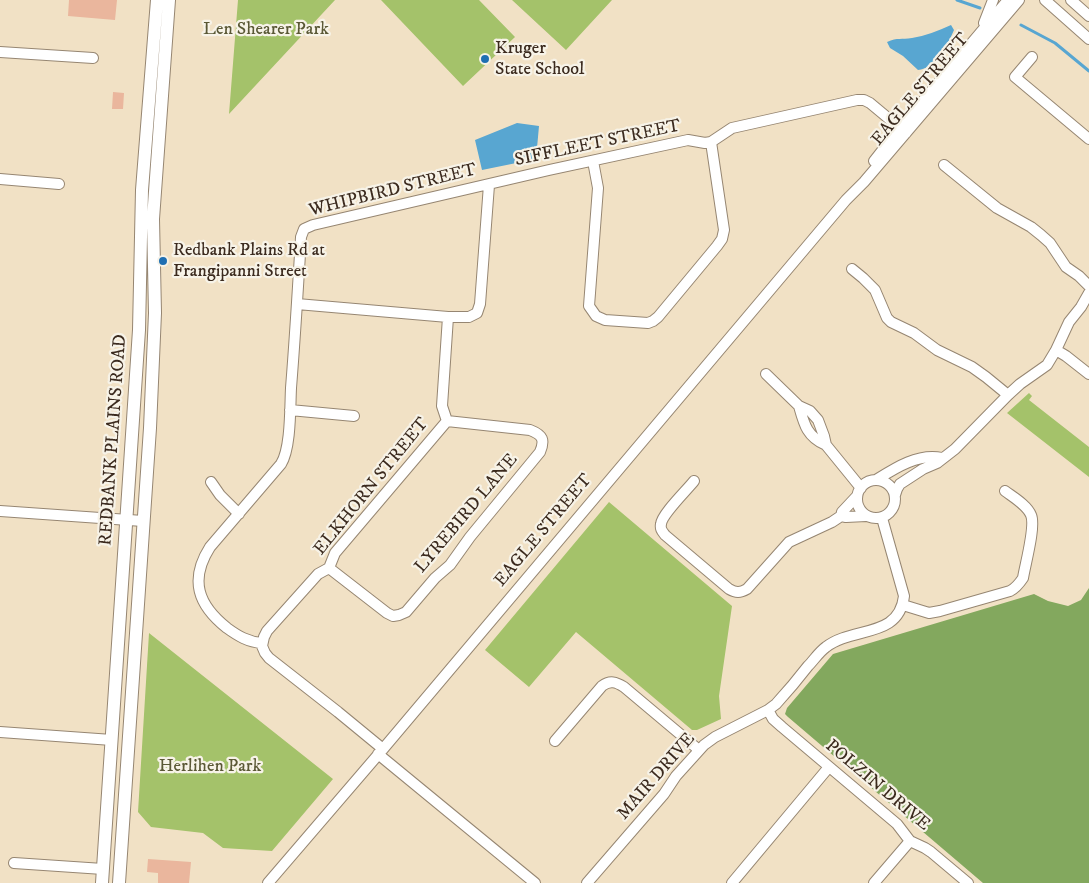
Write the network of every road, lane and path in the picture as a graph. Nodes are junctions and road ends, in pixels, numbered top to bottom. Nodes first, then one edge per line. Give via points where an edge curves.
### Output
1 (157, 0) edge
2 (169, 0) edge
3 (993, 0) edge
4 (1008, 0) edge
5 (1018, 0) edge
6 (1044, 0) edge
7 (1071, 0) edge
8 (1089, 16) edge
9 (981, 32) junction
10 (1089, 39) edge
11 (0, 52) edge
12 (1032, 57) dead end
13 (94, 58) dead end
14 (903, 130) junction
15 (1089, 139) edge
16 (711, 142) junction
17 (593, 161) junction
18 (944, 165) dead end
19 (0, 179) edge
20 (59, 184) dead end
21 (489, 184) junction
22 (852, 269) dead end
23 (1089, 286) edge
24 (1089, 293) edge
25 (297, 304) junction
26 (448, 317) junction
27 (1056, 350) junction
28 (766, 374) dead end
29 (1089, 374) edge
30 (1008, 395) junction
31 (290, 410) junction
32 (354, 416) dead end
33 (447, 421) junction
34 (942, 458) junction
35 (876, 480) junction
36 (694, 481) dead end
37 (211, 482) dead end
38 (1005, 491) dead end
39 (859, 492) junction
40 (895, 495) junction
41 (0, 511) edge
42 (239, 514) junction
43 (841, 516) junction
44 (866, 516) junction
45 (882, 518) junction
46 (127, 520) junction
47 (143, 521) junction
48 (330, 568) junction
49 (903, 605) junction
50 (262, 643) junction
51 (768, 710) junction
52 (0, 732) edge
53 (112, 740) junction
54 (555, 741) dead end
55 (699, 750) junction
56 (380, 751) junction
57 (829, 767) junction
58 (910, 841) junction
59 (14, 863) dead end
60 (103, 869) junction
61 (102, 883) edge
62 (119, 883) edge
63 (268, 883) edge
64 (535, 883) edge
65 (587, 883) edge
66 (732, 883) edge
67 (874, 883) edge
68 (968, 883) edge

1 - 46 main road, REDBANK PLAINS ROAD via 142,190 140,322
2 - 47 main road, REDBANK PLAINS ROAD via 153,210 155,313
3 - 9 street
4 - 9 street, EAGLE STREET
5 - 14 street, EAGLE STREET
6 - 10 street
7 - 8 street
9 - 14 street, EAGLE STREET
11 - 13 street
12 - 15 street via 1015,77
14 - 16 street via 870,103 857,100 732,128
14 - 56 street, EAGLE STREET via 864,182
16 - 17 street, SIFFLEET STREET via 688,140
16 - 17 street via 724,230 722,239 658,317 648,323 605,320 596,316 589,306 598,188
17 - 21 street, SIFFLEET STREET
18 - 23 street via 997,208 1041,235 1066,267
19 - 20 street
21 - 25 street, WHIPBIRD STREET via 304,229
21 - 26 street via 480,304 476,313 469,317
22 - 30 street via 874,290 891,322 972,367
24 - 27 street via 1069,322
25 - 26 street
25 - 31 street, WHIPBIRD STREET
26 - 33 street, ELKHORN STREET via 442,406
27 - 29 street
27 - 30 street via 1046,365
28 - 39 street via 818,420 826,445
30 - 34 street via 966,439
31 - 32 street
31 - 42 street, WHIPBIRD STREET via 285,458
33 - 48 street, ELKHORN STREET via 335,553
33 - 48 street, LYREBIRD LANE via 530,430 537,433 543,444 450,566 435,578 406,612 399,616 387,613
34 - 35 street via 936,456 901,465
34 - 40 street via 900,484
35 - 39 street via 867,482
35 - 40 street via 888,484
36 - 43 street via 664,516 662,530 729,589 738,593 747,589 789,542
37 - 42 street
38 - 49 street via 1031,516 1032,526 1020,584 1010,591 929,613
39 - 43 street
39 - 44 street via 858,504
40 - 45 street via 892,510
41 - 46 street
42 - 50 street, WHIPBIRD STREET via 204,558 200,569 200,594 208,611 220,622 238,636
43 - 44 street
44 - 45 street
45 - 49 street via 903,588
46 - 47 street
46 - 53 main road, REDBANK PLAINS ROAD
47 - 62 main road, REDBANK PLAINS ROAD
48 - 50 street, ELKHORN STREET via 318,574 268,631
49 - 51 street, MAIR DRIVE via 887,625 826,647
50 - 56 street via 269,658 338,712
51 - 55 street, MAIR DRIVE via 715,737
51 - 57 street, POLZIN DRIVE via 782,728
52 - 53 street
53 - 60 main road, REDBANK PLAINS ROAD
54 - 55 street via 602,686 616,682
55 - 65 street, MAIR DRIVE
56 - 63 street, EAGLE STREET
56 - 64 street
57 - 58 street, POLZIN DRIVE via 898,824
57 - 66 street
58 - 67 street
58 - 68 street, POLZIN DRIVE via 931,852
59 - 60 street
60 - 61 main road, REDBANK PLAINS ROAD

